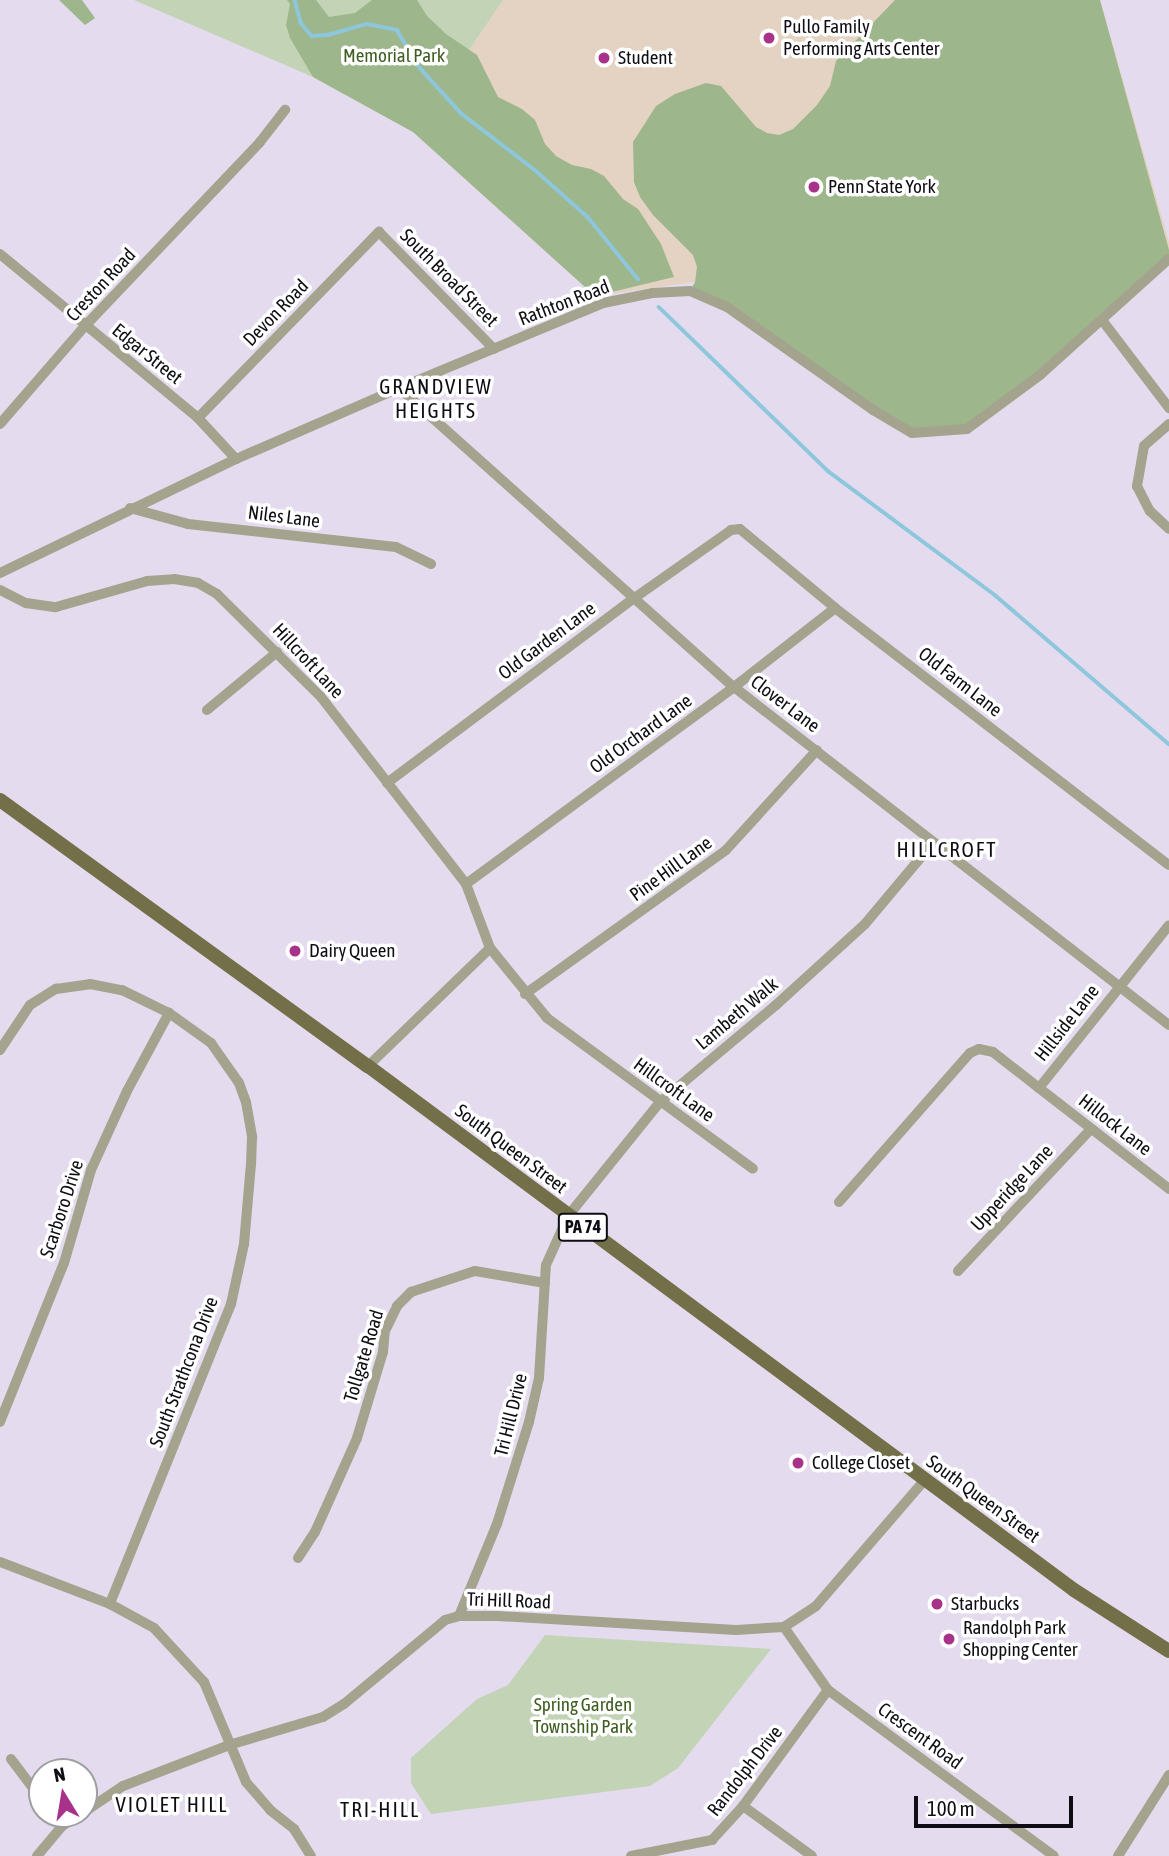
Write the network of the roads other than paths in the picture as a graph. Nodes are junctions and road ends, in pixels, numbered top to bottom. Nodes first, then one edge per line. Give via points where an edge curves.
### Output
1 (285, 110) dead end
2 (379, 232) joint
3 (0, 254) edge
4 (1169, 260) edge
5 (1102, 320) junction
6 (85, 326) junction
7 (494, 349) junction
8 (399, 388) junction
9 (1169, 408) edge
10 (198, 418) junction
11 (0, 424) edge
12 (1169, 424) edge
13 (236, 459) junction
14 (130, 508) junction
15 (1169, 529) edge
16 (731, 530) joint
17 (431, 564) dead end
18 (0, 573) edge
19 (0, 590) edge
20 (633, 599) junction
21 (835, 608) junction
22 (277, 652) junction
23 (734, 688) junction
24 (207, 710) dead end
25 (817, 750) junction
26 (387, 783) junction
27 (0, 800) edge
28 (933, 843) junction
29 (1169, 865) edge
30 (466, 884) junction
31 (1169, 925) edge
32 (490, 948) junction
33 (1119, 985) junction
34 (525, 994) junction
35 (169, 1013) junction
36 (1169, 1025) edge
37 (0, 1050) edge
38 (368, 1066) junction
39 (1039, 1088) junction
40 (660, 1102) junction
41 (1091, 1129) junction
42 (753, 1169) dead end
43 (1169, 1189) edge
44 (839, 1202) dead end
45 (568, 1216) junction
46 (958, 1272) dead end
47 (545, 1283) junction
48 (0, 1422) edge
49 (924, 1481) junction
50 (298, 1558) dead end
51 (0, 1562) edge
52 (110, 1604) junction
53 (459, 1616) junction
54 (784, 1627) junction
55 (1169, 1651) edge
56 (828, 1690) junction
57 (229, 1745) junction
58 (11, 1759) dead end
59 (1169, 1775) edge
60 (28, 1781) edge
61 (98, 1803) edge
62 (743, 1806) junction
63 (60, 1828) edge
64 (37, 1856) edge
65 (311, 1856) edge
66 (631, 1856) edge
67 (812, 1856) edge
68 (1054, 1856) edge
69 (1118, 1856) edge

1 - 6 street, Creston Road
2 - 7 street, South Broad Street
2 - 10 street, Devon Road
3 - 6 street, Edgar Street
4 - 5 street, Rathton Road
5 - 7 street, Rathton Road via 1015,396 967,429 912,433 727,307 690,291 603,303
5 - 9 street
6 - 10 street, Edgar Street
6 - 11 street, Creston Road
7 - 8 street, Rathton Road
8 - 13 street, Rathton Road
8 - 20 street, Clover Lane
10 - 13 street, Edgar Street
12 - 15 street via 1144,446 1137,486 1150,511
13 - 14 street, Rathton Road
14 - 17 street, Niles Lane via 188,524 396,547
14 - 18 street, Rathton Road
16 - 20 street, Old Garden Lane
16 - 21 street, Old Farm Lane via 740,529
19 - 22 street, Hillcroft Lane via 26,603 56,607 147,581 198,583 217,594
20 - 23 street, Clover Lane
20 - 26 street, Old Garden Lane
21 - 23 street, Old Orchard Lane
21 - 29 street, Old Farm Lane
22 - 24 street
22 - 26 street, Hillcroft Lane via 321,697
23 - 25 street, Clover Lane
23 - 30 street, Old Orchard Lane
25 - 28 street, Clover Lane
25 - 34 street, Pine Hill Lane via 726,850
26 - 30 street, Hillcroft Lane
27 - 38 main road, South Queen Street / PA 74
28 - 33 street, Clover Lane
28 - 40 street, Lambeth Walk via 865,924
30 - 32 street, Hillcroft Lane
31 - 33 street, Hillside Lane
32 - 34 street, Hillcroft Lane
32 - 38 street
33 - 36 street, Clover Lane
33 - 39 street, Hillside Lane
34 - 40 street, Hillcroft Lane via 547,1018
35 - 37 street, South Strathcona Drive via 122,990 90,984 56,989 30,1005
35 - 48 street, Scarboro Drive via 91,1170 64,1263
35 - 52 street, South Strathcona Drive via 211,1043 239,1083 246,1102 253,1137 244,1244 231,1304
38 - 45 main road, South Queen Street / PA 74
39 - 41 street, Hillock Lane
39 - 44 street, Hillside Lane via 993,1052 979,1049 970,1053
40 - 42 street, Hillcroft Lane
40 - 45 street, Lambeth Walk
41 - 43 street, Hillock Lane
41 - 46 street, Upperidge Lane
45 - 47 street, Tri Hill Drive via 549,1257
45 - 49 main road, South Queen Street / PA 74
47 - 50 street, Tollgate Road via 475,1271 411,1292 397,1306 385,1331 357,1438 315,1532
47 - 53 street, Tri Hill Drive via 539,1378 529,1422 497,1524
49 - 54 street, Tri Hill Road via 816,1606
49 - 55 main road, South Queen Street / PA 74 via 1090,1601
51 - 52 street
52 - 57 street via 154,1628 183,1657 204,1682
53 - 54 street, Tri Hill Road via 736,1630
53 - 57 street, Tri Hill Road via 434,1627 323,1717
54 - 56 street, Crescent Road
56 - 62 street, Randolph Drive
56 - 68 street, Crescent Road
57 - 61 street, Tri Hill Road via 123,1786
57 - 65 street via 246,1782 294,1829
58 - 60 street
59 - 69 street
62 - 66 street, Randolph Drive via 712,1840
62 - 67 street
63 - 64 street, Tri Hill Road

